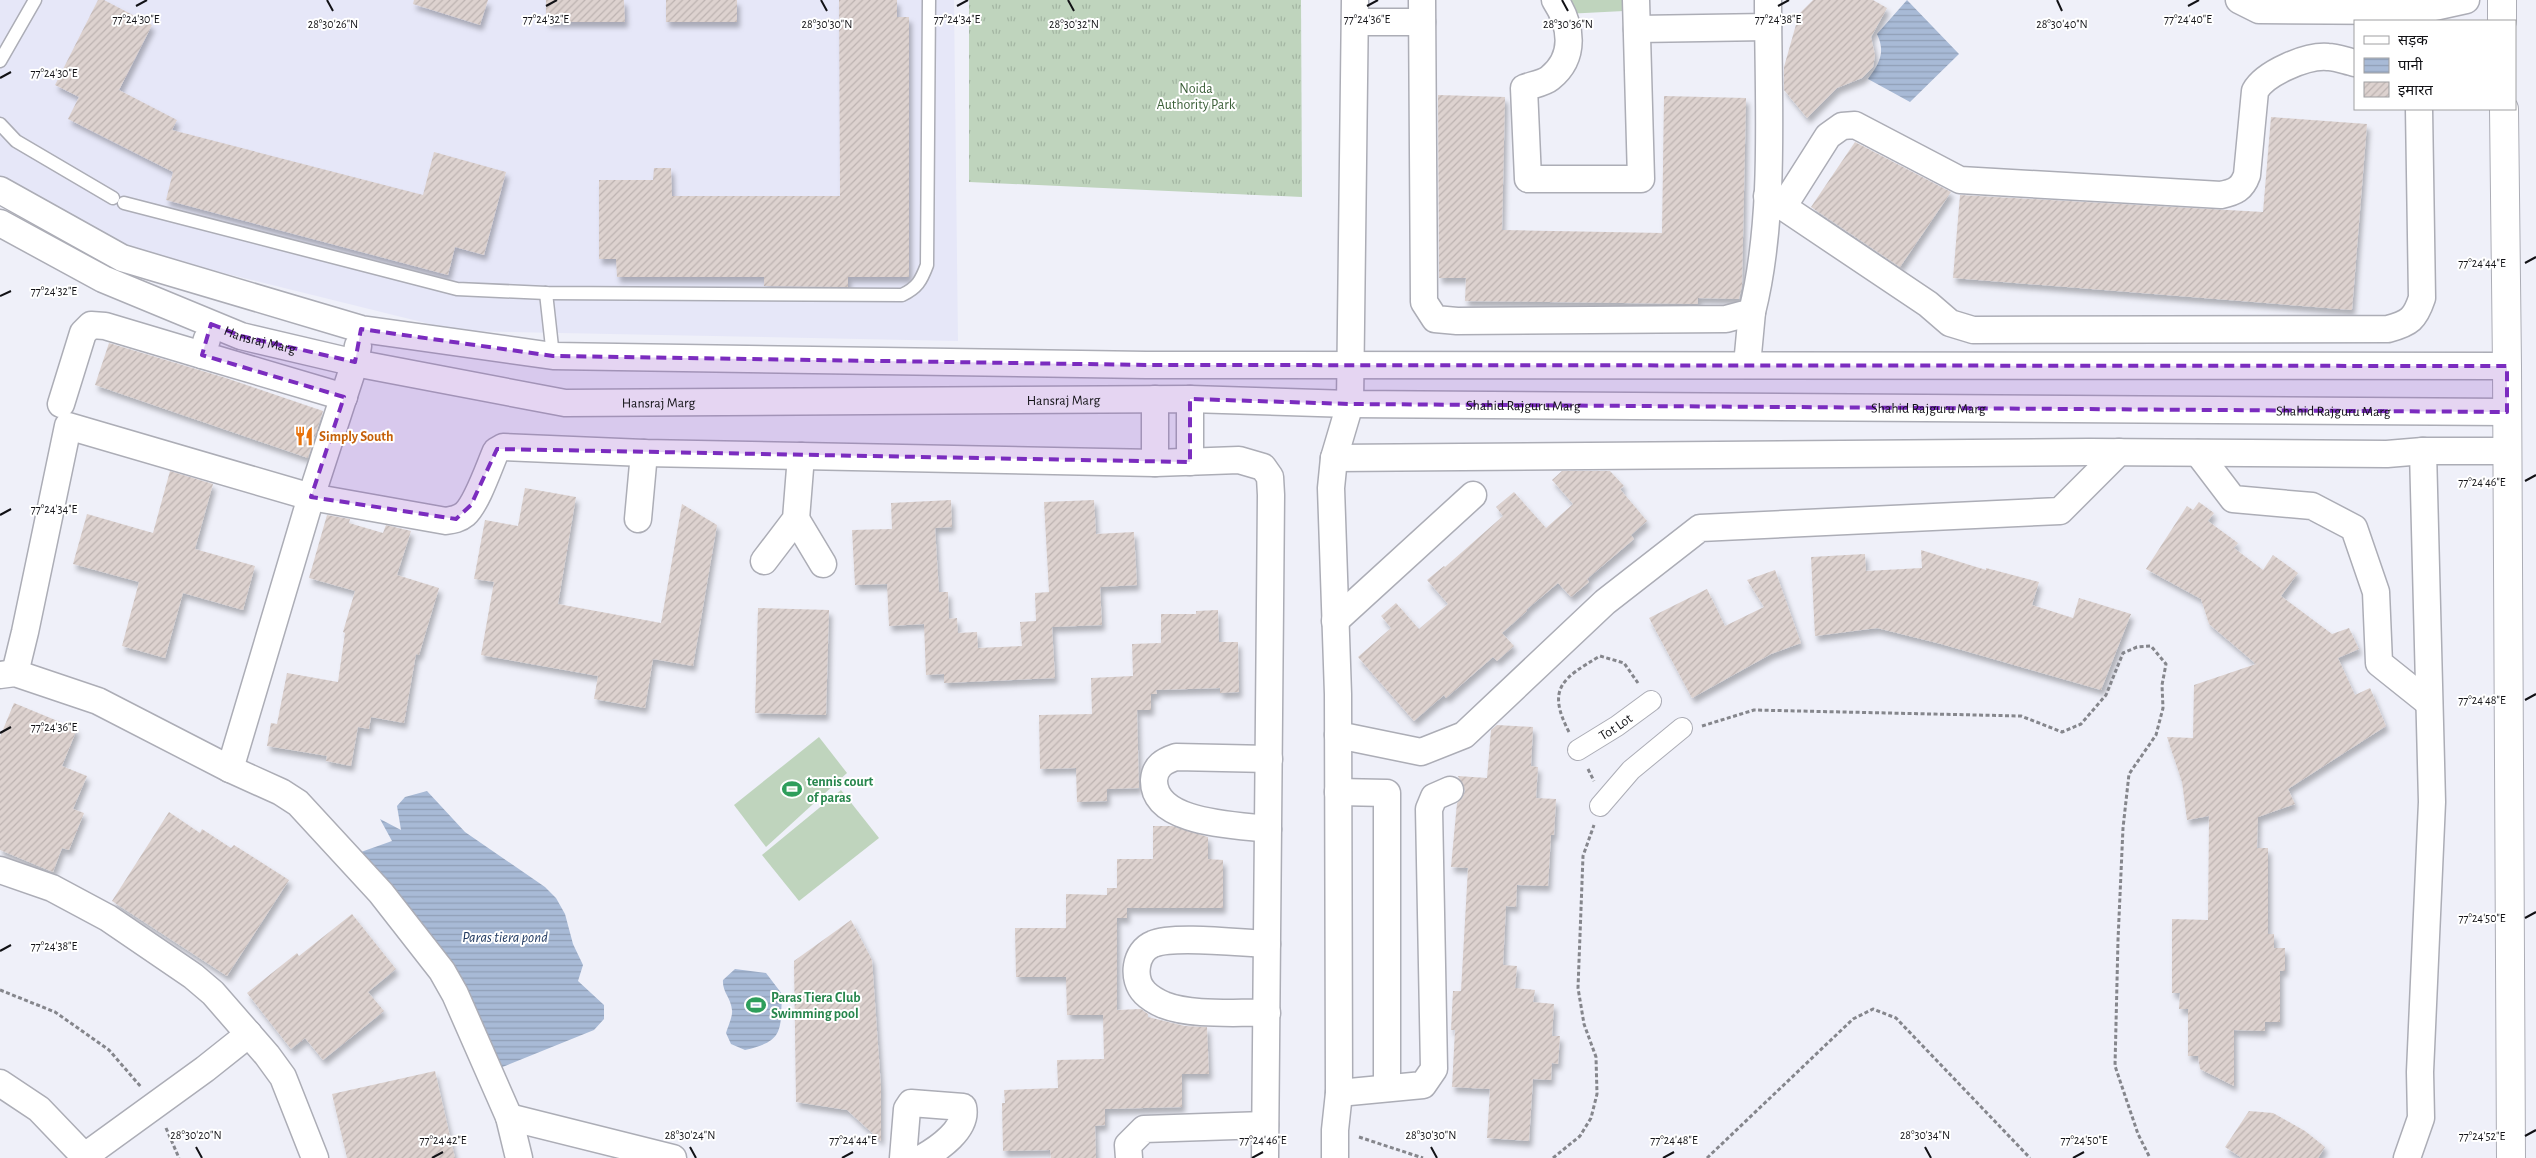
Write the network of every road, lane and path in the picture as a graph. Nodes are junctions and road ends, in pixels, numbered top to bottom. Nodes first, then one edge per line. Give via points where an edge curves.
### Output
1 (35, 0) edge
2 (929, 0) edge
3 (1555, 0) edge
4 (1636, 0) edge
5 (1768, 0) edge
6 (2239, 0) edge
7 (2466, 0) edge
8 (2502, 0) edge
9 (1355, 11) edge
10 (1422, 11) edge
11 (2416, 16) edge
12 (2502, 20) edge
13 (1768, 27) junction
14 (1637, 29) junction
15 (0, 59) edge
16 (2354, 63) edge
17 (2419, 110) edge
18 (2503, 110) edge
19 (0, 124) edge
20 (0, 190) edge
21 (1775, 202) junction
22 (0, 224) edge
23 (546, 293) junction
24 (1752, 312) junction
25 (211, 324) junction
26 (360, 329) junction
27 (202, 355) junction
28 (553, 356) junction
29 (355, 362) junction
30 (1351, 364) junction
31 (1747, 365) junction
32 (2507, 366) junction
33 (344, 397) junction
34 (1154, 399) junction
35 (1190, 399) junction
36 (61, 404) dead end
37 (1350, 404) junction
38 (2507, 412) junction
39 (2423, 450) junction
40 (2507, 451) junction
41 (2119, 452) junction
42 (644, 453) junction
43 (2198, 453) junction
44 (801, 456) junction
45 (1334, 458) junction
46 (1190, 462) junction
47 (1155, 463) junction
48 (1473, 495) dead end
49 (311, 497) junction
50 (638, 519) dead end
51 (796, 519) junction
52 (764, 562) dead end
53 (823, 564) dead end
54 (1335, 621) junction
55 (7, 674) edge
56 (1651, 701) dead end
57 (2429, 703) junction
58 (1754, 710) dead end
59 (1682, 728) dead end
60 (1338, 735) junction
61 (1578, 750) dead end
62 (1269, 759) junction
63 (230, 769) junction
64 (1450, 790) dead end
65 (1338, 792) junction
66 (1600, 806) dead end
67 (1268, 829) junction
68 (0, 870) edge
69 (1267, 944) junction
70 (1578, 988) dead end
71 (0, 990) edge
72 (1266, 1013) junction
73 (249, 1034) junction
74 (0, 1083) edge
75 (1387, 1088) junction
76 (1339, 1093) junction
77 (156, 1104) junction
78 (509, 1117) junction
79 (1266, 1125) junction
80 (1335, 1130) junction
81 (85, 1157) edge
82 (180, 1158) edge
83 (315, 1158) edge
84 (518, 1158) edge
85 (673, 1158) edge
86 (903, 1158) edge
87 (922, 1158) edge
88 (1129, 1158) edge
89 (1265, 1158) edge
90 (1335, 1158) edge
91 (1422, 1158) edge
92 (1553, 1158) edge
93 (1707, 1158) edge
94 (2030, 1158) edge
95 (2150, 1158) edge
96 (2407, 1158) edge
97 (2511, 1158) edge

1 - 15 lane
2 - 23 lane via 926,265 922,280 915,289 902,295
3 - 14 street via 1570,40 1566,60 1549,79 1524,88 1528,179 1641,180
4 - 14 street
5 - 13 street
6 - 11 street via 2259,10
7 - 11 street
8 - 12 street
9 - 10 street
9 - 30 street
10 - 24 street via 1424,302 1435,319 1726,319
13 - 14 street
13 - 21 street
16 - 21 street via 2327,56 2309,58 2260,82 2255,91 2247,175 2244,185 2236,192 2211,195 1960,180 1855,125 1842,126 1828,136
17 - 21 street via 2422,298 2416,316 2402,326 2388,329 1973,330 1950,323 1928,304
18 - 32 street
19 - 23 lane via 16,141 119,201 445,287
20 - 26 street via 122,258
21 - 24 street
22 - 25 street, Hansraj Marg via 103,279
23 - 28 lane
24 - 31 street
25 - 27 street
25 - 29 street, Hansraj Marg via 241,336
26 - 28 street
26 - 29 street
27 - 33 street
27 - 36 street via 105,326 91,325 83,333
28 - 30 street via 1155,365
29 - 33 street
29 - 34 street, Hansraj Marg via 565,403
30 - 31 street
30 - 37 street
31 - 32 street
32 - 38 street
33 - 49 street
34 - 35 street, Hansraj Marg
34 - 47 street
35 - 37 street, Hansraj Marg
35 - 46 street
37 - 38 street, Shahid Rajguru Marg
37 - 45 street
38 - 40 street
39 - 40 street
39 - 43 street via 2388,454
39 - 57 street
40 - 97 street
41 - 43 street
41 - 45 street
41 - 60 street via 2060,511 1700,528 1605,602 1464,735 1421,752
42 - 44 street
42 - 49 street via 500,448 465,514 446,521
42 - 50 street
43 - 57 street via 2233,500 2312,506 2354,528 2376,592 2379,663
44 - 47 street
44 - 51 street
45 - 54 street via 1331,488
46 - 47 street
46 - 62 street via 1253,462 1263,467 1270,477
48 - 54 street
49 - 55 street via 68,426 26,632
49 - 63 street
51 - 52 street
51 - 53 street
54 - 60 street
55 - 63 street via 98,700
56 - 61 street, Tot Lot
57 - 96 street via 2432,802 2420,1072 2421,1118
58 - 95 path via 2021,716 2062,732 2081,724 2106,696 2123,652 2151,646 2166,664 2156,735 2129,774 2118,940 2115,1066 2138,1134
59 - 66 street via 1632,770
60 - 65 street
62 - 67 street
62 - 67 street via 1176,757 1158,767 1154,779 1164,805 1175,812 1209,821
63 - 78 street via 298,803 381,894 442,971
64 - 75 street via 1434,797 1429,809 1434,1069 1423,1085
65 - 75 street via 1387,793
65 - 76 street
67 - 69 street
68 - 73 street via 52,888 108,918 193,976 213,993
69 - 72 street
69 - 72 street via 1162,941 1143,950 1137,961 1137,974 1143,991 1165,1005
70 - 92 path via 1584,1024 1596,1057 1597,1094 1591,1118 1580,1136
71 - 77 path via 56,1012 109,1050
72 - 79 street
73 - 77 street
73 - 83 street via 283,1077
74 - 81 street via 39,1109
75 - 76 street
76 - 80 street
77 - 81 street
77 - 82 path
78 - 84 street
78 - 85 street
79 - 88 street via 1144,1130 1128,1145
79 - 89 street
80 - 90 street
80 - 91 path
86 - 87 street via 907,1109 911,1103 963,1107 965,1114 956,1130 936,1150
93 - 94 path via 1853,1019 1873,1009 1896,1018

